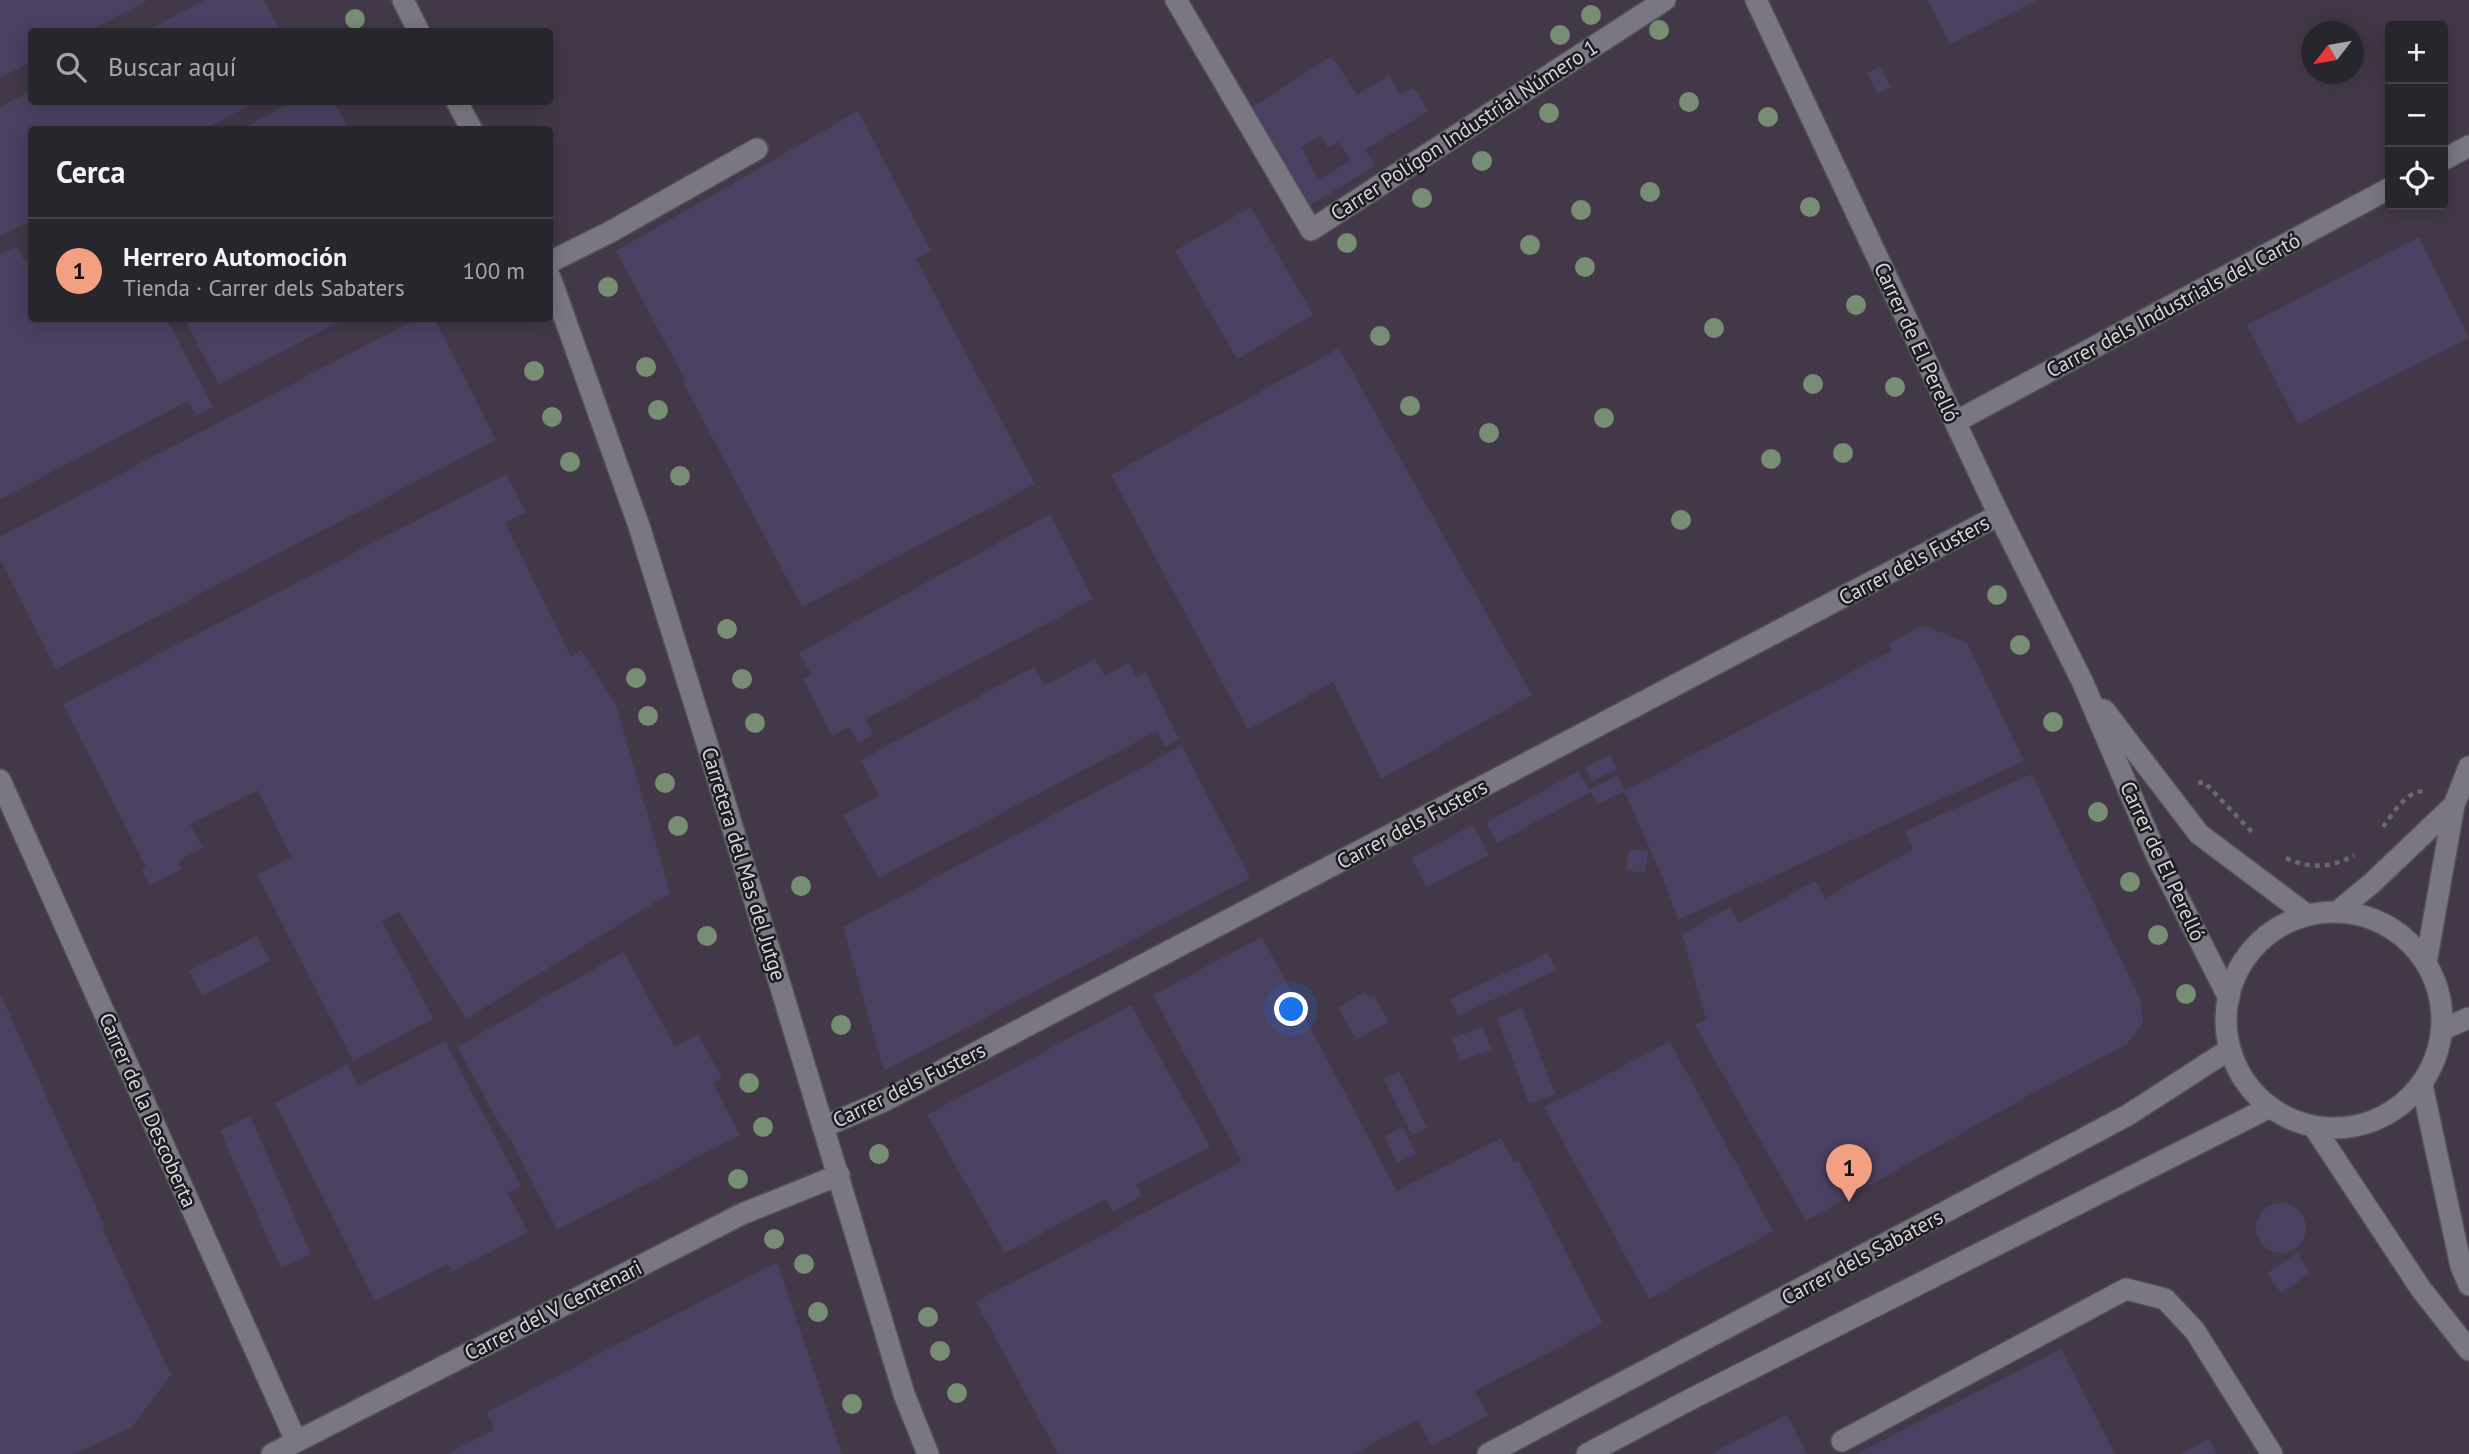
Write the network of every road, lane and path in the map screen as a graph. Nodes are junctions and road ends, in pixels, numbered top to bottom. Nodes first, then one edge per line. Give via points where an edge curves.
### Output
1 (403, 0) edge
2 (1175, 0) edge
3 (1665, 0) edge
4 (1756, 0) edge
5 (417, 28) edge
6 (458, 105) edge
7 (469, 126) edge
8 (2469, 146) edge
9 (757, 149) dead end
10 (2448, 157) edge
11 (2385, 191) edge
12 (553, 260) edge
13 (553, 285) edge
14 (1955, 422) junction
15 (1999, 516) junction
16 (2083, 683) junction
17 (2469, 767) edge
18 (0, 780) edge
19 (2454, 805) junction
20 (2336, 912) junction
21 (2307, 915) junction
22 (2426, 962) junction
23 (2229, 998) junction
24 (2469, 1018) edge
25 (2443, 1030) junction
26 (2230, 1049) junction
27 (2422, 1085) junction
28 (2270, 1107) junction
29 (823, 1127) junction
30 (2314, 1127) junction
31 (839, 1175) junction
32 (2469, 1284) edge
33 (2469, 1350) edge
34 (296, 1441) junction
35 (1842, 1441) dead end
36 (272, 1454) edge
37 (928, 1454) edge
38 (1488, 1454) edge
39 (1587, 1454) edge
40 (2273, 1454) edge

1 - 5 street
2 - 3 street, Carrer Polígon Industrial Número 1 via 1311,230
4 - 14 street, Carrer de El Perelló
6 - 7 street
8 - 10 street
9 - 12 street
11 - 14 street, Carrer dels Industrials del Cartó
13 - 29 street, Carretera del Mas del Jutge via 639,526
14 - 15 street, Carrer de El Perelló
15 - 16 street, Carrer de El Perelló
15 - 29 street, Carrer dels Fusters via 884,1101
16 - 21 street, Carrer de El Perelló via 2199,834
16 - 23 street, Carrer de El Perelló via 2157,856
17 - 19 street
18 - 34 street, Carrer de la Descoberta
19 - 20 street
19 - 22 street
20 - 21 street
20 - 22 street via 2372,918 2403,936
21 - 23 street via 2279,927 2256,946 2238,970
22 - 25 street via 2440,995
23 - 26 street
24 - 25 street
25 - 27 street via 2436,1059
26 - 28 street via 2250,1088
26 - 38 street, Carrer dels Sabaters via 2128,1115
27 - 30 street via 2400,1107 2375,1122 2345,1128
27 - 32 street
28 - 30 street
28 - 39 street
29 - 31 street, Carretera del Mas del Jutge
30 - 33 street via 2421,1289
31 - 34 street, Carrer del V Centenari via 742,1214
31 - 37 street, Carretera del Mas del Jutge via 904,1394
34 - 36 street, Carrer del V Centenari
35 - 40 street via 2126,1289 2165,1299 2195,1331

